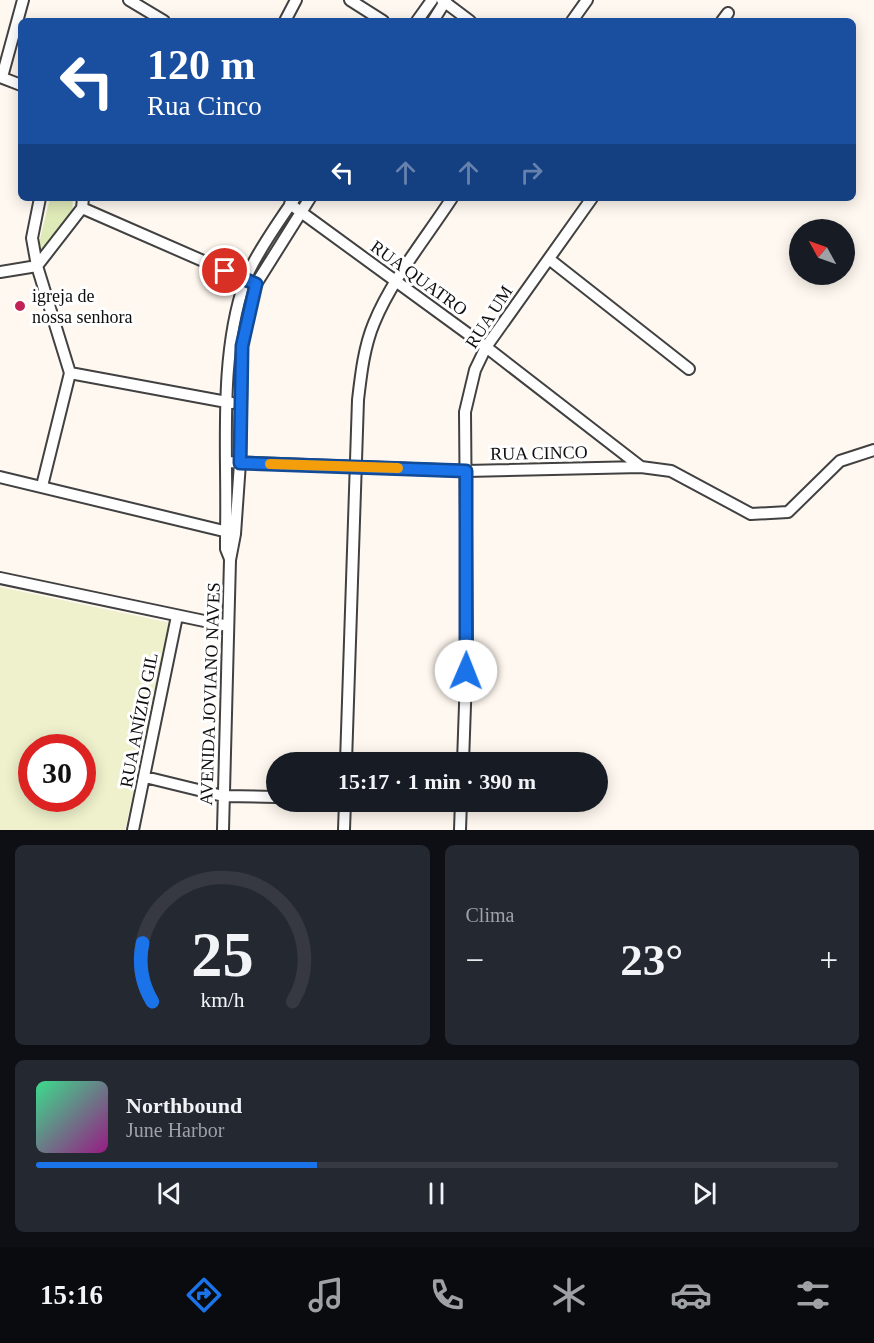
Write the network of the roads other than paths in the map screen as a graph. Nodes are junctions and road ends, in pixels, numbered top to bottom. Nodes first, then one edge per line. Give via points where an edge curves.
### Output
1 (23, 0) edge
2 (129, 0) edge
3 (296, 0) edge
4 (350, 0) edge
5 (432, 0) edge
6 (587, 0) edge
7 (444, 1) edge
8 (159, 18) edge
9 (287, 18) edge
10 (378, 18) edge
11 (419, 18) edge
12 (435, 18) edge
13 (466, 18) edge
14 (574, 18) edge
15 (1, 77) edge
16 (18, 84) edge
17 (39, 201) edge
18 (293, 201) edge
19 (308, 201) edge
20 (450, 201) edge
21 (590, 201) edge
22 (83, 203) edge
23 (300, 212) junction
24 (549, 259) junction
25 (37, 266) junction
26 (0, 272) edge
27 (251, 282) junction
28 (397, 282) junction
29 (486, 347) junction
30 (689, 369) dead end
31 (70, 373) junction
32 (227, 403) junction
33 (242, 404) junction
34 (874, 450) edge
35 (228, 462) junction
36 (240, 463) junction
37 (355, 466) junction
38 (641, 467) junction
39 (466, 471) junction
40 (0, 477) edge
41 (42, 486) junction
42 (231, 533) junction
43 (0, 578) edge
44 (177, 616) junction
45 (228, 626) junction
46 (346, 752) edge
47 (463, 752) edge
48 (145, 777) junction
49 (223, 796) junction
50 (266, 797) edge
51 (345, 812) edge
52 (461, 812) edge
53 (133, 830) edge
54 (224, 830) edge
55 (344, 830) edge
56 (460, 830) edge

1 - 15 street
2 - 8 street
3 - 9 street
4 - 10 street
5 - 11 street
6 - 14 street
7 - 12 street
7 - 13 street
15 - 16 street
17 - 25 street via 32,238
18 - 23 street, RUA QUATRO
18 - 27 street, AVENIDA JOVIANO NAVES
19 - 23 street, AVENIDA JOVIANO NAVES
20 - 28 street
21 - 24 street, RUA UM
22 - 25 street
22 - 27 street
23 - 27 street, AVENIDA JOVIANO NAVES
23 - 28 street, RUA QUATRO
24 - 29 street, RUA UM
24 - 30 street
25 - 26 street
25 - 31 street
27 - 32 street, AVENIDA JOVIANO NAVES via 231,346
27 - 33 street, AVENIDA JOVIANO NAVES via 242,346
28 - 29 street, RUA QUATRO
28 - 37 street via 373,325 363,360
29 - 38 street, RUA QUATRO
29 - 39 street, RUA UM via 475,370 465,412
31 - 32 street
31 - 41 street
32 - 33 street
32 - 35 street, AVENIDA JOVIANO NAVES
33 - 36 street, AVENIDA JOVIANO NAVES
34 - 38 street, RUA CINCO via 840,461 788,512 751,514 670,471
35 - 36 street, RUA CINCO
35 - 42 street, AVENIDA JOVIANO NAVES
36 - 37 street, RUA CINCO
36 - 42 street, AVENIDA JOVIANO NAVES
37 - 39 street, RUA CINCO
37 - 46 street
38 - 39 street, RUA CINCO
39 - 47 street, RUA UM
40 - 41 street
41 - 42 street
42 - 45 street, AVENIDA JOVIANO NAVES via 226,549 230,560
43 - 44 street
44 - 45 street
44 - 48 street, RUA ANÍZIO GIL
45 - 49 street, AVENIDA JOVIANO NAVES
48 - 49 street
48 - 53 street, RUA ANÍZIO GIL
49 - 50 street
49 - 54 street, AVENIDA JOVIANO NAVES
51 - 55 street
52 - 56 street

